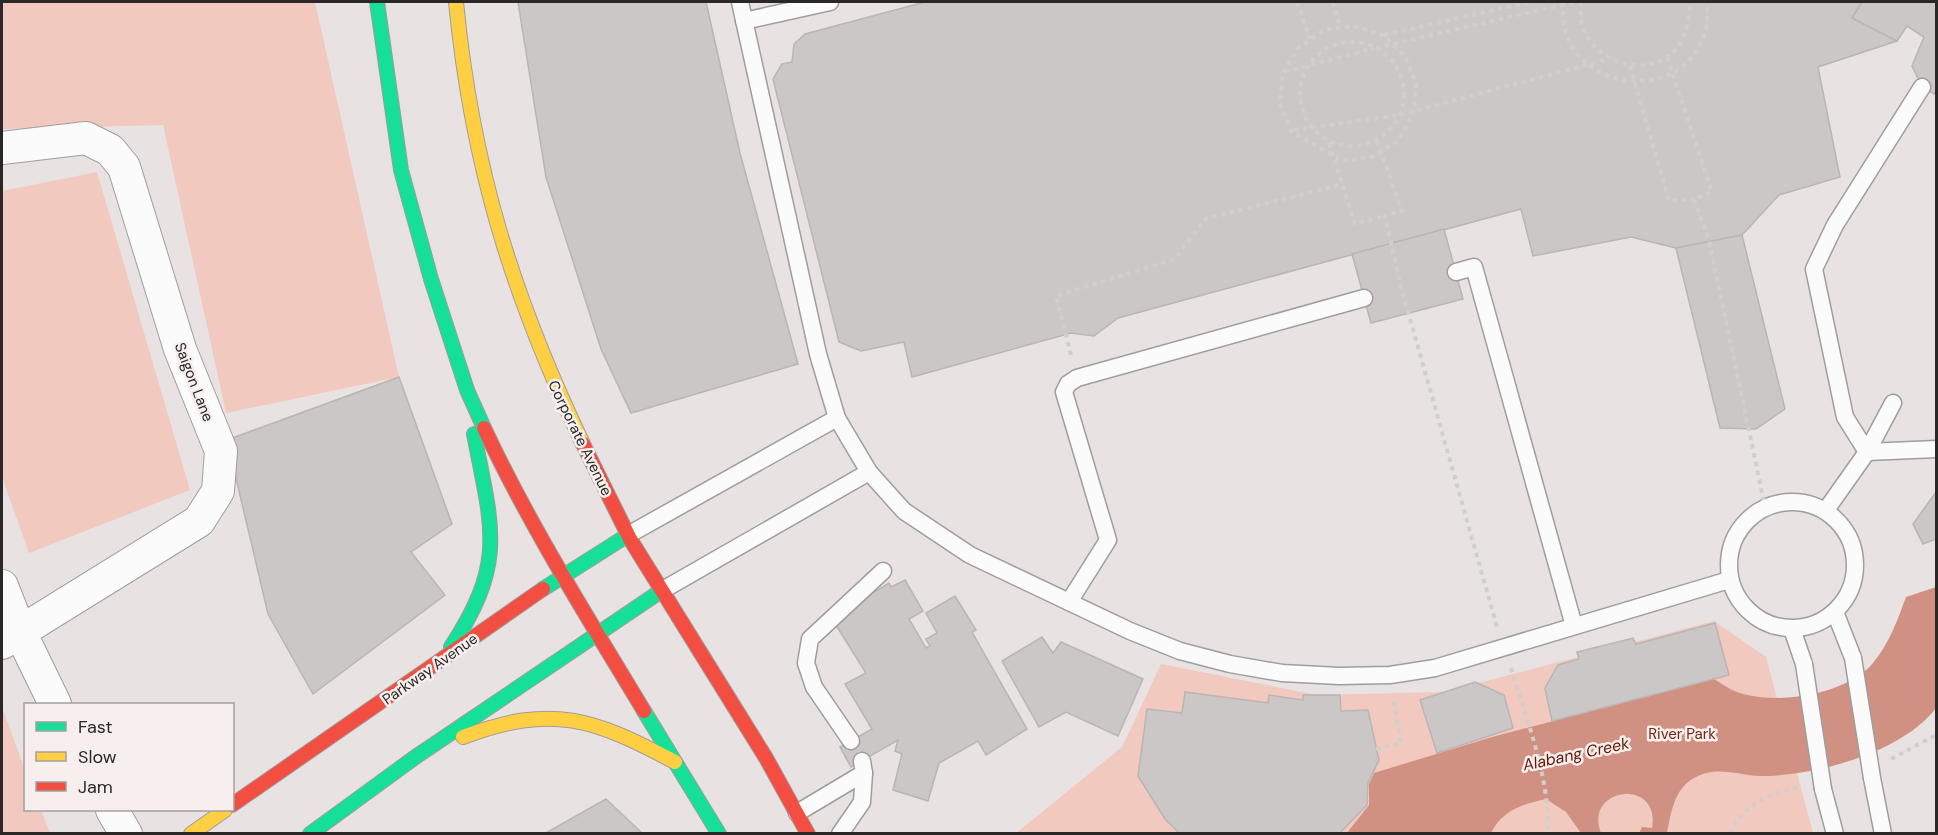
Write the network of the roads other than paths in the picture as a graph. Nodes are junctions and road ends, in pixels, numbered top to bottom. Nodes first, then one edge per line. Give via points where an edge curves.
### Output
1 (377, 2) edge
2 (456, 2) edge
3 (740, 2) edge
4 (830, 2) edge
5 (744, 21) junction
6 (1922, 87) dead end
7 (2, 148) edge
8 (1456, 272) dead end
9 (1364, 298) dead end
10 (467, 390) junction
11 (1893, 403) dead end
12 (837, 418) junction
13 (1936, 449) edge
14 (1866, 452) junction
15 (869, 472) junction
16 (1826, 510) junction
17 (628, 536) junction
18 (883, 571) dead end
19 (562, 576) junction
20 (1729, 580) junction
21 (2, 586) edge
22 (661, 591) junction
23 (1069, 602) junction
24 (1835, 612) junction
25 (1574, 626) junction
26 (1792, 629) junction
27 (596, 634) junction
28 (11, 637) edge
29 (443, 661) junction
30 (53, 703) edge
31 (851, 741) dead end
32 (414, 758) junction
33 (675, 762) junction
34 (234, 804) edge
35 (113, 811) edge
36 (224, 811) edge
37 (797, 813) junction
38 (126, 834) edge
39 (190, 834) edge
40 (310, 834) edge
41 (719, 834) edge
42 (808, 834) edge
43 (840, 834) edge
44 (1835, 834) edge
45 (1883, 834) edge

1 - 10 main road via 400,170
2 - 17 main road, Corporate Avenue via 483,181 507,265 549,374
3 - 5 lane
4 - 5 lane
5 - 12 lane via 818,354
6 - 14 lane via 1835,225 1814,269 1845,417
7 - 28 street, Saigon Lane via 86,138 110,150 124,167 180,349 221,451 218,491 200,521
8 - 25 lane via 1474,267
9 - 23 lane via 1077,378 1068,384 1064,392 1108,540
10 - 19 main road via 504,470
10 - 29 main road via 488,512 489,570 475,608
11 - 14 lane
12 - 15 lane
12 - 17 lane
13 - 14 lane
14 - 16 lane
15 - 22 lane
15 - 23 lane via 904,511 970,555
16 - 20 lane via 1793,501 1764,507 1737,533 1729,550
16 - 24 lane via 1843,526 1853,548 1855,571 1849,594
17 - 19 main road, Parkway Avenue
17 - 22 main road, Corporate Avenue
18 - 31 lane via 810,639 806,663 814,687
19 - 27 main road
19 - 29 main road, Parkway Avenue
20 - 25 lane
20 - 26 lane via 1741,605 1756,617 1764,623
21 - 28 street
22 - 27 main road
22 - 37 main road, Corporate Avenue via 737,707
23 - 25 lane via 1180,651 1230,664 1327,676 1389,675 1435,668
24 - 26 lane via 1815,625
24 - 45 lane, bridge via 1853,658
26 - 44 lane, bridge via 1804,664 1823,789
27 - 32 main road
27 - 33 main road
28 - 30 street
29 - 34 main road, Parkway Avenue
32 - 33 main road via 514,721 567,717 620,734
32 - 40 main road
33 - 41 main road
35 - 38 street
36 - 39 main road
37 - 42 main road, Corporate Avenue
37 - 43 lane via 863,767 862,802

